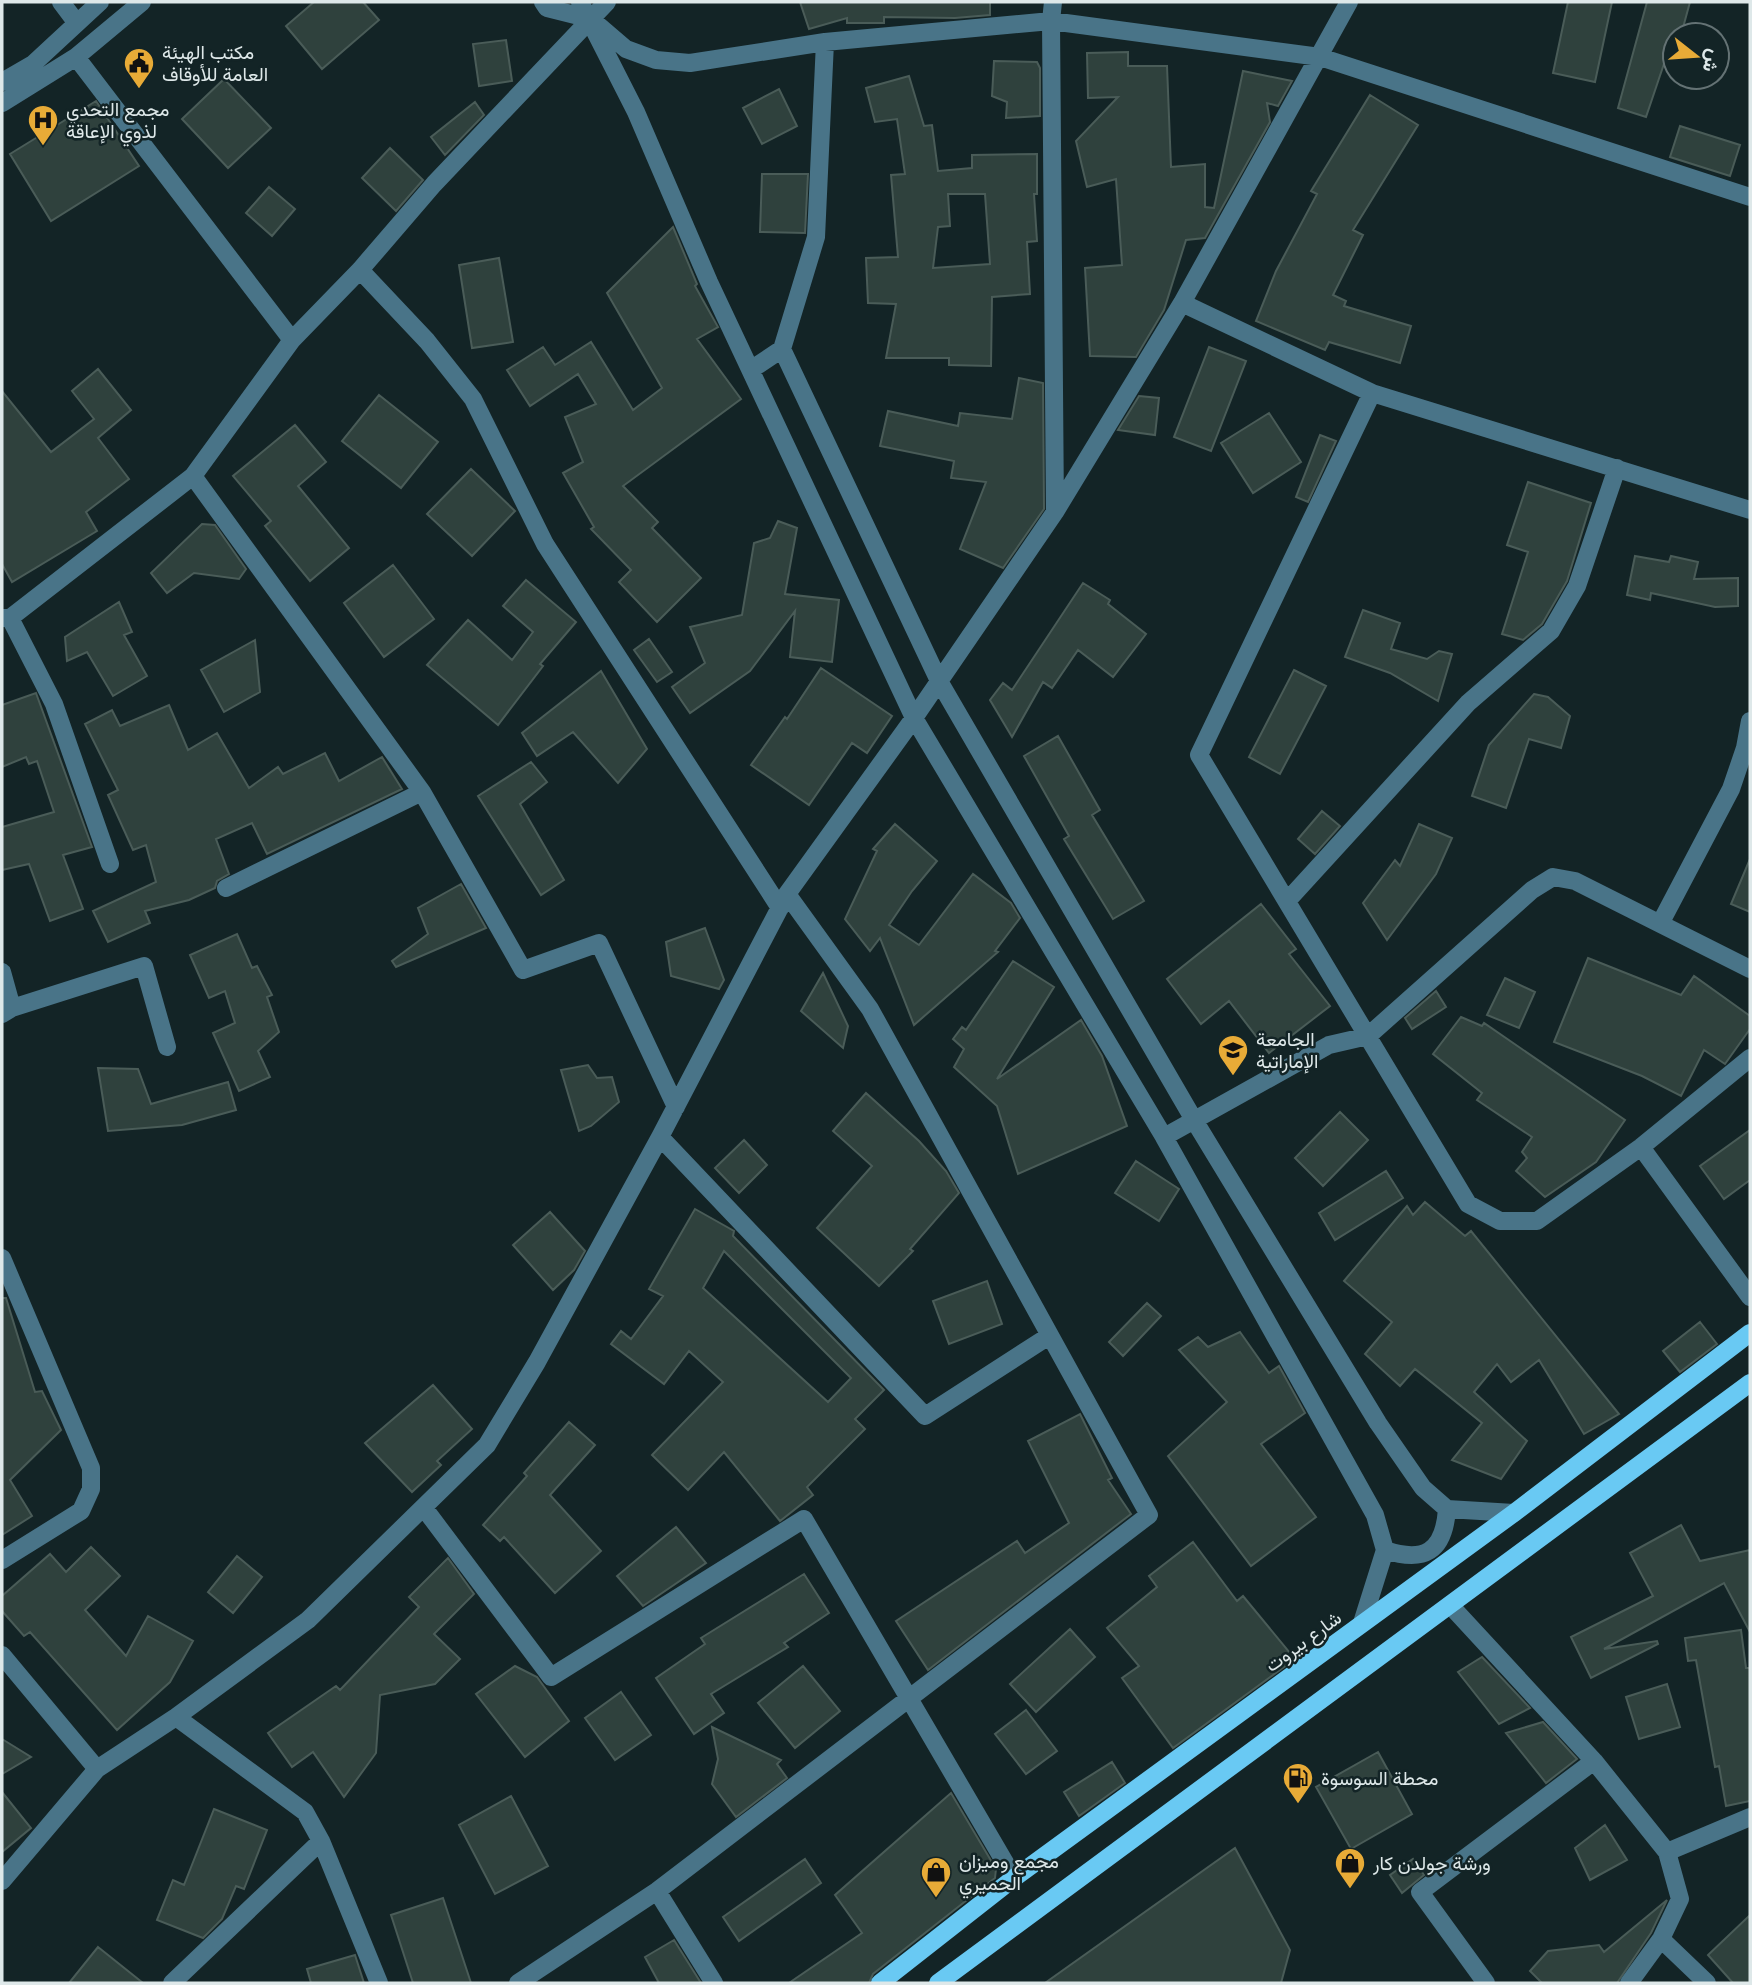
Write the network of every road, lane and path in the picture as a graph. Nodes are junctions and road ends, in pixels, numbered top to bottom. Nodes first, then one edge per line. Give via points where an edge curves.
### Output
1 (61, 2) edge
2 (100, 2) edge
3 (142, 2) edge
4 (543, 2) edge
5 (580, 2) edge
6 (607, 2) edge
7 (1053, 2) edge
8 (1349, 2) edge
9 (591, 19) junction
10 (1051, 21) junction
11 (76, 22) junction
12 (825, 42) junction
13 (76, 57) junction
14 (1320, 57) junction
15 (2, 82) edge
16 (2, 103) edge
17 (1750, 197) edge
18 (360, 270) junction
19 (1182, 303) junction
20 (292, 340) junction
21 (782, 349) junction
22 (752, 369) junction
23 (1372, 393) junction
24 (1616, 468) junction
25 (193, 476) junction
26 (1750, 510) edge
27 (1055, 512) junction
28 (6, 618) edge
29 (939, 681) junction
30 (914, 718) junction
31 (1750, 721) edge
32 (422, 792) junction
33 (110, 864) dead end
34 (226, 888) dead end
35 (1288, 900) junction
36 (783, 901) junction
37 (1661, 922) junction
38 (1750, 969) edge
39 (2, 972) edge
40 (7, 1011) edge
41 (1368, 1036) junction
42 (167, 1047) dead end
43 (1750, 1058) edge
44 (676, 1107) junction
45 (1194, 1120) junction
46 (660, 1137) junction
47 (1164, 1137) junction
48 (1641, 1147) junction
49 (2, 1258) edge
50 (1750, 1297) edge
51 (1750, 1333) edge
52 (1049, 1336) junction
53 (1750, 1383) edge
54 (424, 1508) junction
55 (1447, 1509) junction
56 (1514, 1513) junction
57 (1385, 1550) junction
58 (2, 1560) edge
59 (1450, 1605) junction
60 (1362, 1623) junction
61 (2, 1654) edge
62 (907, 1700) junction
63 (176, 1717) junction
64 (1594, 1760) junction
65 (97, 1769) junction
66 (1750, 1817) edge
67 (321, 1841) junction
68 (1667, 1852) junction
69 (1014, 1878) junction
70 (2, 1881) edge
71 (657, 1891) junction
72 (1661, 1939) junction
73 (172, 1983) edge
74 (379, 1983) edge
75 (518, 1983) edge
76 (714, 1983) edge
77 (880, 1983) edge
78 (938, 1983) edge
79 (1486, 1983) edge
80 (1629, 1983) edge
81 (1707, 1983) edge

1 - 11 street
2 - 11 street
3 - 13 street
4 - 9 street via 547,8
5 - 9 street
6 - 9 street
7 - 10 street
8 - 14 street
9 - 12 street via 626,49 667,61 690,63
9 - 18 street via 434,184
9 - 22 street
10 - 12 street
10 - 14 street
10 - 27 street
11 - 15 street via 33,64
12 - 21 street via 816,237
13 - 16 street
13 - 20 street
14 - 17 street
14 - 19 street
18 - 20 street
18 - 36 street via 473,399 545,544
19 - 23 street
19 - 27 street
20 - 25 street
21 - 22 street
21 - 29 street
22 - 30 street
23 - 24 street
23 - 35 street via 1199,755
24 - 26 street
24 - 35 street via 1577,586 1551,631 1468,703
25 - 28 street
25 - 32 street
27 - 29 street
28 - 33 street via 54,704
29 - 30 street
29 - 45 street
30 - 36 street
30 - 47 street
31 - 37 street via 1731,789
32 - 34 street
32 - 44 street via 523,970 599,943
35 - 41 street
36 - 44 street
36 - 52 street via 870,1009
37 - 38 street
37 - 41 street via 1575,881 1553,877 1532,890
39 - 40 street
40 - 42 street via 144,966
41 - 45 street via 1329,1045
41 - 48 street via 1468,1205 1500,1221 1537,1221
43 - 48 street
44 - 46 street
45 - 47 street
45 - 55 street via 1378,1423 1423,1488
46 - 52 street via 925,1416
46 - 54 street via 487,1445
47 - 57 street via 1375,1515
48 - 50 street
49 - 58 street via 91,1468 92,1489 81,1511
51 - 56 main road, شارع بيروت
52 - 62 street via 1149,1515
53 - 59 main road
54 - 62 street via 551,1677 804,1519
54 - 63 street via 308,1620
55 - 56 street
55 - 57 street via 1446,1529 1433,1549 1409,1558
56 - 60 main road, شارع بيروت
57 - 60 street
59 - 64 street
59 - 78 main road
60 - 69 main road, شارع بيروت
61 - 65 street
62 - 69 street
62 - 71 street
63 - 65 street
63 - 67 street via 305,1812
64 - 68 street
64 - 79 street via 1420,1892
65 - 70 street
66 - 68 street
67 - 73 street
67 - 74 street
68 - 72 street via 1679,1899
69 - 77 main road, شارع بيروت
71 - 75 street
71 - 76 street
72 - 80 street
72 - 81 street

